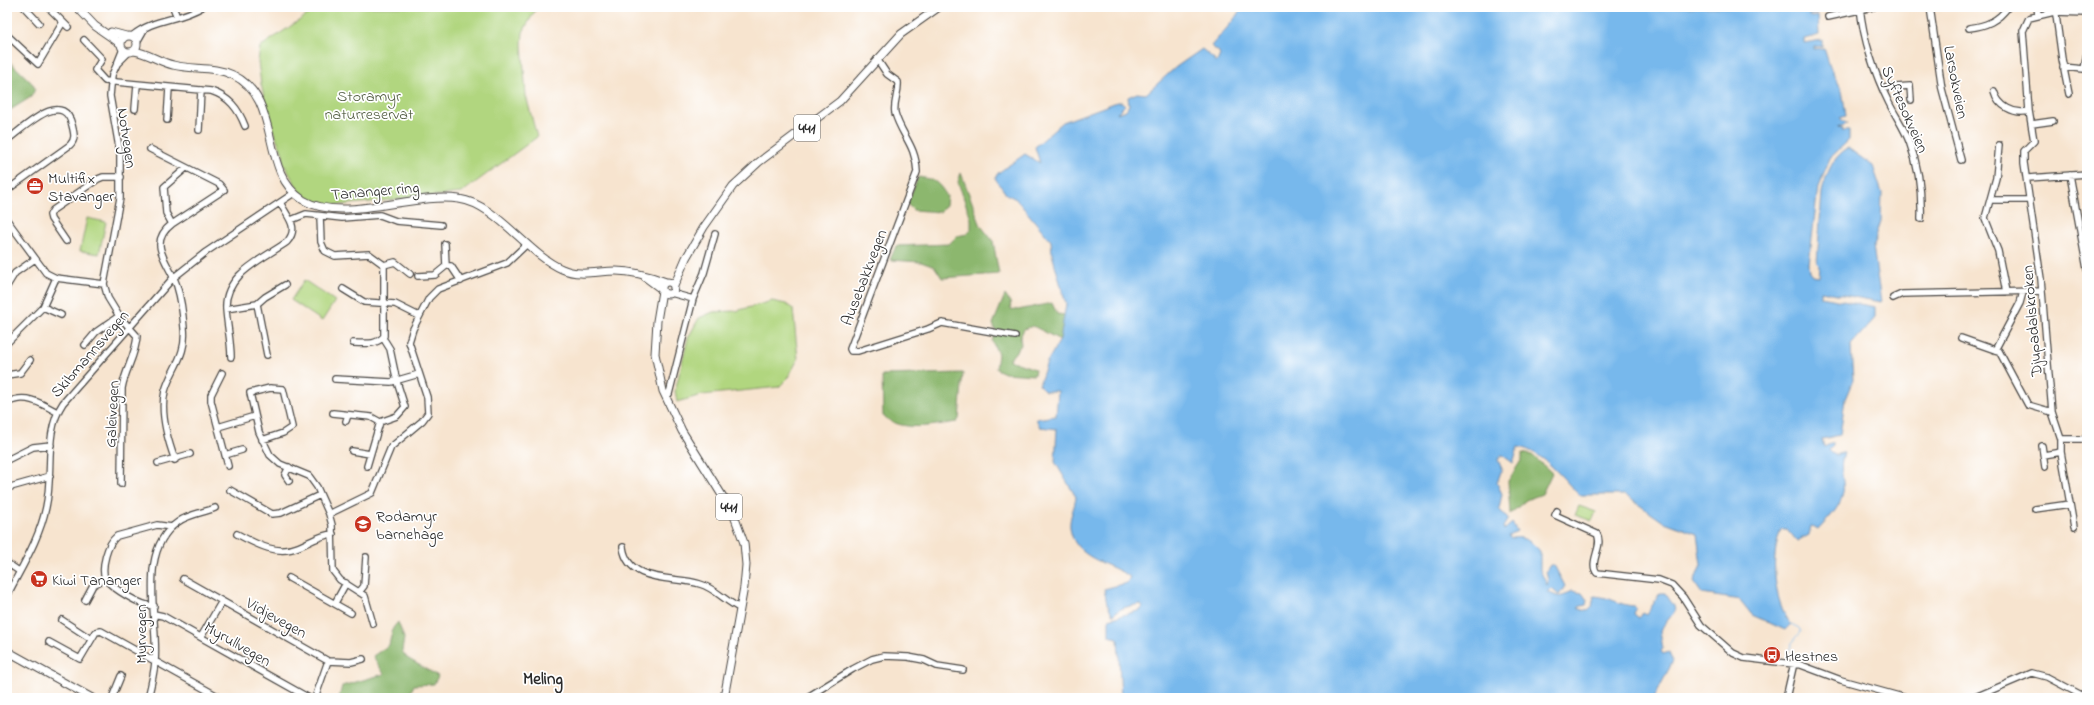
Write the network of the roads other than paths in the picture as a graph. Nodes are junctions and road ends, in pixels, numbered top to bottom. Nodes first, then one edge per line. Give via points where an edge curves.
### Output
1 (48, 7) edge
2 (77, 7) edge
3 (83, 7) edge
4 (173, 7) edge
5 (202, 7) edge
6 (939, 7) edge
7 (1873, 7) edge
8 (1930, 7) edge
9 (2008, 7) edge
10 (2037, 7) edge
11 (25, 8) edge
12 (1860, 8) edge
13 (2053, 10) edge
14 (2087, 13) edge
15 (2038, 15) junction
16 (176, 17) junction
17 (1828, 17) dead end
18 (63, 22) junction
19 (39, 23) dead end
20 (68, 27) dead end
21 (1969, 28) dead end
22 (7, 35) edge
23 (84, 40) dead end
24 (130, 44) junction
25 (2086, 54) edge
26 (877, 59) junction
27 (2063, 67) junction
28 (111, 83) junction
29 (137, 85) junction
30 (169, 88) junction
31 (1882, 88) junction
32 (201, 90) junction
33 (1994, 91) dead end
34 (2069, 94) dead end
35 (1912, 100) dead end
36 (135, 109) dead end
37 (2029, 111) junction
38 (167, 120) dead end
39 (2054, 121) dead end
40 (2032, 124) junction
41 (2087, 125) edge
42 (245, 126) dead end
43 (199, 130) dead end
44 (2087, 135) edge
45 (7, 140) edge
46 (1999, 145) dead end
47 (150, 149) dead end
48 (1961, 160) dead end
49 (186, 168) junction
50 (2087, 174) edge
51 (2070, 175) junction
52 (121, 177) junction
53 (2028, 178) junction
54 (7, 190) edge
55 (294, 193) junction
56 (1990, 200) junction
57 (2030, 200) junction
58 (281, 204) junction
59 (320, 216) junction
60 (1921, 219) dead end
61 (7, 220) edge
62 (291, 220) junction
63 (172, 224) junction
64 (440, 225) dead end
65 (715, 234) dead end
66 (66, 241) dead end
67 (445, 244) dead end
68 (527, 244) junction
69 (35, 259) junction
70 (384, 265) junction
71 (446, 266) junction
72 (2087, 269) edge
73 (636, 273) junction
74 (410, 274) dead end
75 (418, 276) dead end
76 (56, 278) junction
77 (173, 278) junction
78 (461, 280) junction
79 (104, 284) junction
80 (285, 285) dead end
81 (7, 286) edge
82 (671, 287) junction
83 (343, 289) dead end
84 (662, 290) junction
85 (2042, 291) junction
86 (2006, 292) junction
87 (2023, 292) junction
88 (690, 297) junction
89 (1894, 298) dead end
90 (257, 304) junction
91 (384, 304) junction
92 (43, 307) junction
93 (226, 309) junction
94 (61, 315) dead end
95 (119, 316) junction
96 (419, 316) junction
97 (128, 327) junction
98 (657, 330) junction
99 (1014, 336) dead end
100 (1961, 338) dead end
101 (385, 340) dead end
102 (7, 343) edge
103 (353, 343) dead end
104 (85, 345) dead end
105 (1995, 350) junction
106 (267, 355) dead end
107 (231, 358) dead end
108 (30, 360) dead end
109 (222, 373) dead end
110 (418, 374) junction
111 (7, 375) edge
112 (335, 379) dead end
113 (397, 382) junction
114 (669, 394) dead end
115 (7, 403) edge
116 (57, 412) junction
117 (2052, 412) junction
118 (333, 413) dead end
119 (255, 416) junction
120 (380, 422) junction
121 (218, 427) junction
122 (2061, 439) junction
123 (2087, 439) edge
124 (262, 440) junction
125 (51, 445) junction
126 (2042, 446) dead end
127 (242, 450) dead end
128 (352, 451) dead end
129 (2061, 452) junction
130 (190, 454) dead end
131 (370, 454) junction
132 (225, 455) junction
133 (2044, 455) junction
134 (174, 459) junction
135 (7, 460) edge
136 (158, 463) dead end
137 (228, 466) dead end
138 (366, 466) dead end
139 (288, 467) junction
140 (2046, 467) dead end
141 (50, 476) junction
142 (289, 481) dead end
143 (121, 484) dead end
144 (7, 488) edge
145 (230, 490) dead end
146 (320, 496) junction
147 (2070, 504) junction
148 (215, 508) dead end
149 (2035, 509) dead end
150 (1557, 511) dead end
151 (329, 514) junction
152 (172, 527) junction
153 (2074, 527) dead end
154 (237, 534) dead end
155 (333, 534) junction
156 (623, 547) dead end
157 (366, 557) dead end
158 (7, 562) edge
159 (19, 570) junction
160 (289, 578) dead end
161 (105, 579) junction
162 (183, 579) dead end
163 (346, 583) junction
164 (360, 591) junction
165 (7, 596) edge
166 (84, 600) dead end
167 (222, 601) junction
168 (334, 603) junction
169 (154, 606) junction
170 (740, 608) junction
171 (351, 613) dead end
172 (154, 614) junction
173 (62, 620) dead end
174 (373, 624) dead end
175 (201, 637) junction
176 (92, 638) junction
177 (49, 642) dead end
178 (7, 651) edge
179 (363, 659) dead end
180 (155, 661) junction
181 (328, 661) junction
182 (1794, 663) junction
183 (963, 670) dead end
184 (122, 676) dead end
185 (92, 698) edge
186 (112, 698) edge
187 (148, 698) edge
188 (220, 698) edge
189 (309, 698) edge
190 (316, 698) edge
191 (724, 698) edge
192 (806, 698) edge
193 (1786, 698) edge
194 (1906, 698) edge
195 (1973, 698) edge
196 (2087, 698) edge

1 - 18 street
2 - 24 main road, Tananger ring via 95,26
3 - 24 main road, Tananger ring via 102,27
4 - 16 street
5 - 16 street
6 - 26 main road, 441 via 901,34
7 - 12 street
8 - 48 street, Larsokveien via 1942,89
9 - 21 street via 1992,23
10 - 15 street
11 - 19 street
12 - 17 street
12 - 31 street, Syftesokveien via 1873,67
13 - 14 street
13 - 15 street
13 - 27 street via 2056,15
15 - 37 street via 2029,18 2022,31
16 - 24 street, Notvegen via 146,26
18 - 20 street
18 - 22 street via 38,64
23 - 28 street via 102,59 96,67 96,73 105,82
24 - 28 street, Notvegen via 117,64
24 - 55 main road, Tananger ring via 172,65 223,71 250,87 264,113 278,168
25 - 27 street via 2084,69
26 - 82 main road, 441 via 840,101 759,162 737,182 713,212
26 - 99 street, Ausebakkvegen via 887,74 898,82 894,101 895,114 914,153 917,172 850,349 858,352 942,323
27 - 34 street
28 - 29 street
28 - 52 street, Notvegen via 111,108 118,138
29 - 30 street
29 - 36 street
30 - 32 street
30 - 38 street
31 - 35 street via 1910,86
31 - 60 street, Syftesokveien via 1904,129 1915,158
32 - 42 street via 227,98 237,108
32 - 43 street
33 - 37 street via 2000,102 2010,109 2020,113
37 - 40 street
39 - 40 street
40 - 53 street, Djupadalskroken via 2034,141 2024,151
41 - 44 street
45 - 54 street via 52,109 62,109 68,114 75,135 74,142
46 - 56 street, Djupadalskroken via 1996,178
47 - 49 street
49 - 63 street via 164,187 166,214
49 - 63 street via 219,184 224,190
50 - 51 street
51 - 53 street
51 - 72 street
52 - 66 street via 98,179 52,210 50,219
52 - 79 street, Notvegen via 118,220
53 - 57 street, Djupadalskroken
55 - 58 street, Skibmannsvegen
55 - 68 main road, Tananger ring via 316,206 338,209 461,199 481,207
56 - 57 street
56 - 86 street, Djupadalskroken via 1985,222 1998,252
57 - 85 street, Djupadalskroken
58 - 62 street
58 - 77 street, Skibmannsvegen via 206,252
59 - 62 street via 306,214
59 - 64 street via 342,218 380,214 396,221
59 - 70 street via 321,242 325,251 334,256 369,254
61 - 69 street
62 - 93 street via 293,231 289,239 238,276 228,294
63 - 77 street via 162,234 159,244
65 - 88 street via 704,273
67 - 71 street
68 - 73 main road, Tananger ring via 550,262 568,271 589,274 616,271
68 - 78 street via 507,263
69 - 76 street via 46,273
69 - 81 street via 15,273
70 - 74 street via 395,262
70 - 91 street
71 - 75 street via 437,274
71 - 78 street via 451,266
73 - 82 main road, Tananger ring
73 - 84 main road, Tananger ring via 649,279
76 - 79 street
76 - 92 street
77 - 97 street, Skibmannsvegen
77 - 134 street via 179,294 185,340 180,359 166,389 164,402
78 - 96 street via 433,292
79 - 95 street via 108,298
80 - 90 street
82 - 84 main road, Tananger ring
82 - 88 street
82 - 98 main road, 441 via 662,308
83 - 91 street via 364,302
84 - 98 main road, 441
85 - 87 street
85 - 117 street, Djupadalskroken
86 - 87 street
86 - 89 street via 1902,294
87 - 105 street via 2020,303
88 - 114 street
90 - 93 street
90 - 106 street
91 - 96 street via 395,304
91 - 103 street via 382,338 372,344
92 - 94 street
92 - 102 street
93 - 107 street
95 - 97 street
95 - 104 street via 96,332
96 - 110 street via 409,342
97 - 116 street, Skibmannsvegen via 66,398
97 - 143 street, Galeivegen via 136,334 137,341 122,388
98 - 170 main road, 441 via 656,366 668,403 682,432 733,513 742,533 746,565
100 - 105 street
101 - 113 street via 390,349
105 - 117 street via 1999,351 2028,405
108 - 111 street via 20,373
109 - 121 street via 211,397
110 - 113 street
110 - 151 street via 428,404 425,418 391,447 372,494
112 - 113 street
113 - 120 street via 405,407 397,416
115 - 116 street via 13,399 28,399
116 - 125 street, Skibmannsvegen via 52,426
117 - 122 street, Djupadalskroken
118 - 120 street via 347,418 371,417
119 - 121 street
119 - 124 street
119 - 124 street via 250,393 270,388 283,389 292,426 283,433
120 - 131 street
121 - 132 street
122 - 123 street
122 - 129 street, Djupadalskroken
124 - 139 street via 275,461
125 - 135 street via 33,448
125 - 141 street, Skibmannsvegen
126 - 133 street
127 - 132 street
128 - 131 street
129 - 133 street
129 - 147 street, Djupadalskroken
130 - 134 street
131 - 138 street
132 - 137 street
133 - 140 street
134 - 136 street
139 - 142 street via 285,476
139 - 146 street via 309,476
141 - 144 street
141 - 159 street, Skibmannsvegen via 42,524
145 - 146 street via 272,514 281,513
146 - 151 street
147 - 149 street
147 - 153 street, Djupadalskroken
148 - 152 street, Myrvegen via 183,519
150 - 182 street via 1555,515 1561,519 1598,534 1600,542 1594,569 1597,572 1659,580 1672,585 1701,625 1733,653 1744,658
151 - 155 street
152 - 161 street via 157,525 113,539 107,556
152 - 169 street, Myrvegen via 155,554
154 - 155 street via 260,545 287,550 324,535
155 - 163 street via 332,569 336,576
156 - 170 street via 628,562 639,571 657,577 700,584
157 - 164 street via 364,586
158 - 159 street
159 - 165 street, Skibmannsvegen
160 - 168 street
161 - 166 street via 93,585
161 - 169 street via 112,586 143,604
162 - 167 street, Vidjevegen
163 - 164 street
163 - 168 street
164 - 174 street via 366,599
167 - 175 street
167 - 181 street, Vidjevegen
168 - 171 street
169 - 172 street, Myrvegen
170 - 191 main road, 441
172 - 175 street, Myrullvegen via 163,616
172 - 180 street, Myrvegen
173 - 176 street
175 - 189 street, Myrullvegen
176 - 177 street via 80,658
176 - 180 street via 98,631
178 - 185 main road
179 - 181 street, Vidjevegen via 351,662
180 - 187 street, Myrvegen
180 - 188 street
181 - 190 street
182 - 193 street
182 - 194 street via 1840,680
183 - 192 street via 937,666 913,658 884,656 860,666
184 - 186 street
195 - 196 street via 2032,673 2047,677

